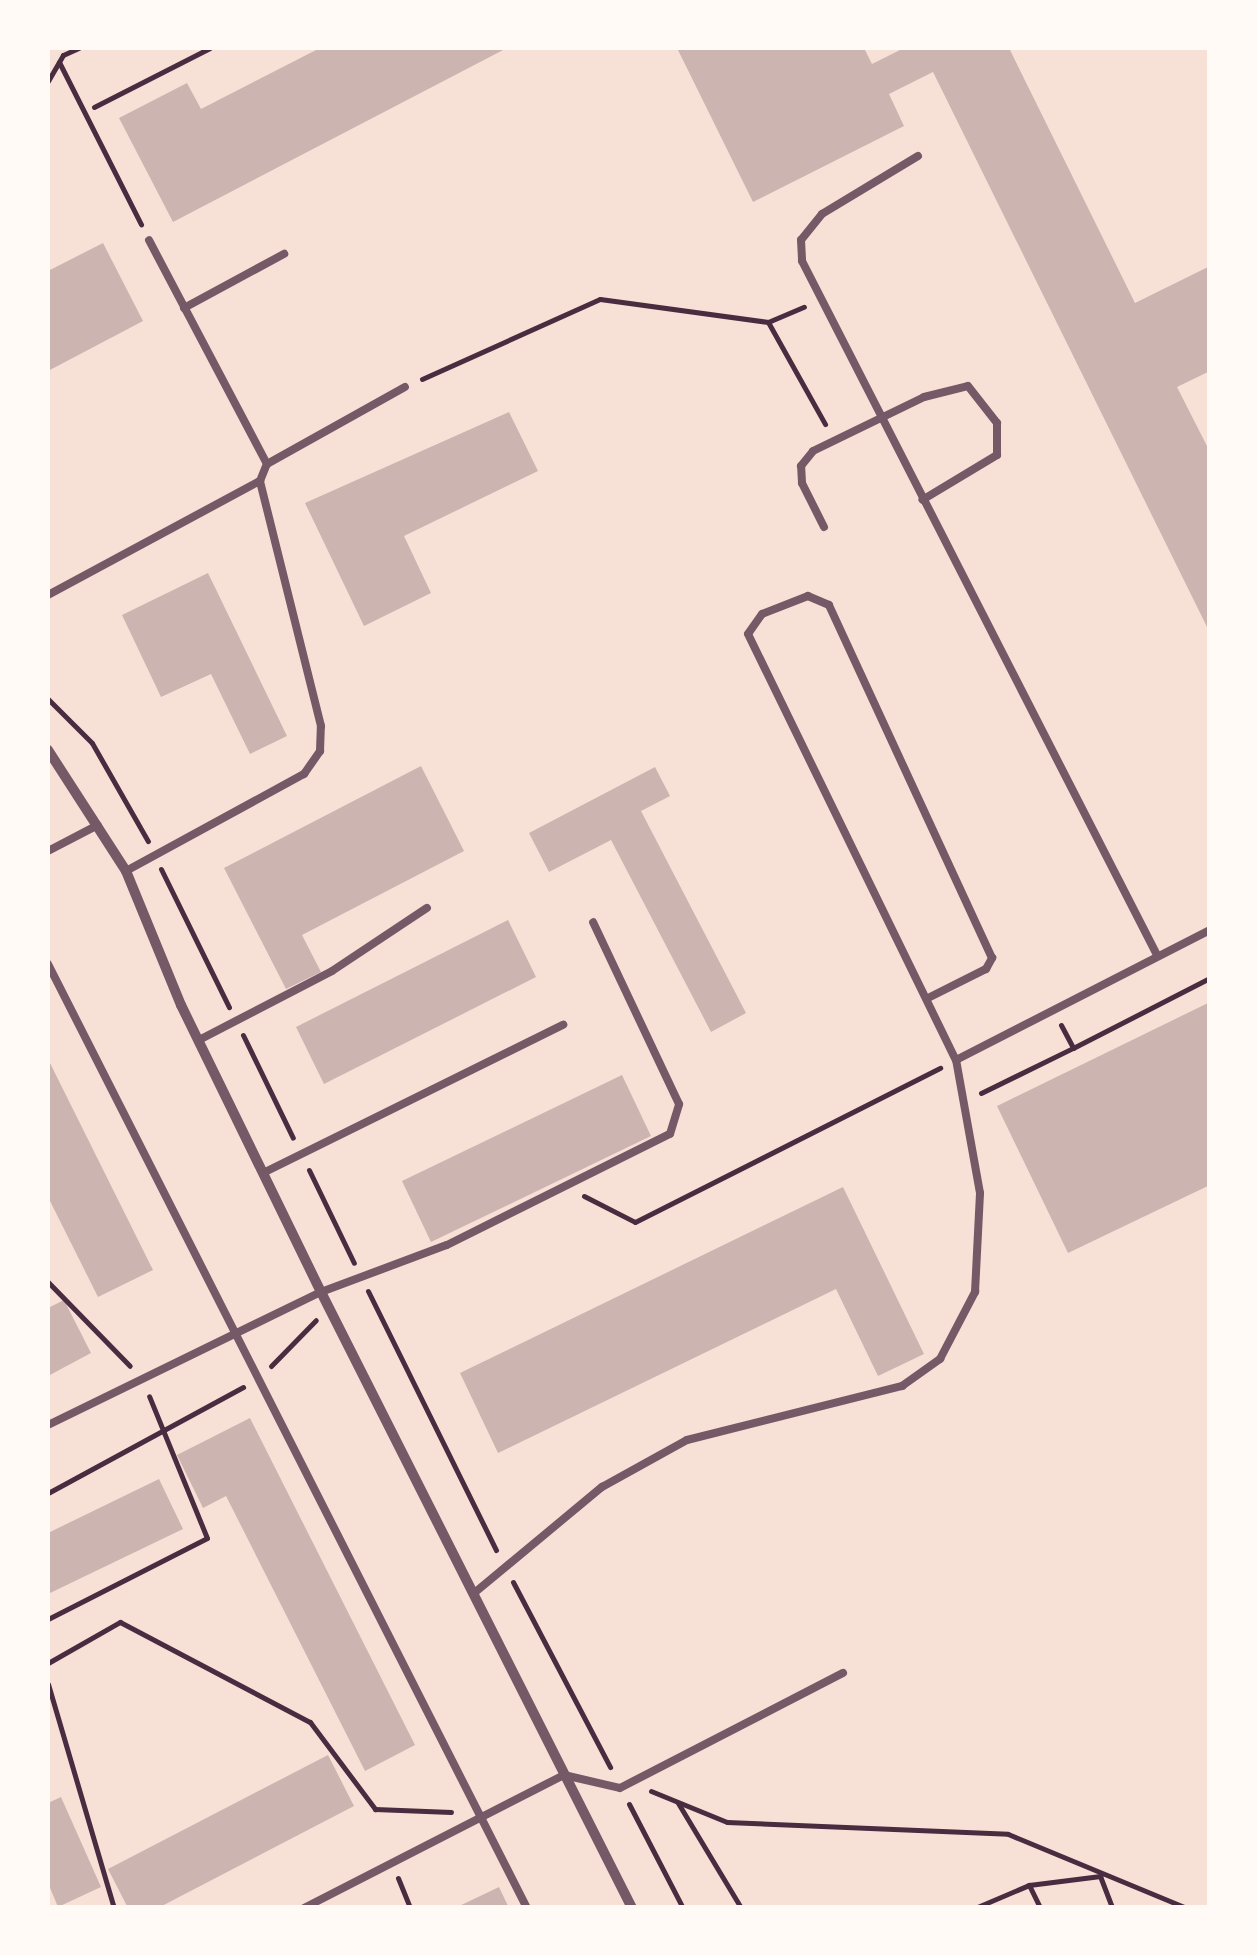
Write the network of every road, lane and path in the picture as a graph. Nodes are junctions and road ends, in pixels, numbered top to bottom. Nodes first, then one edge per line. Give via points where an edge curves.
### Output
1 (79, 48) edge
2 (210, 48) edge
3 (59, 62) junction
4 (48, 81) edge
5 (94, 107) dead end
6 (918, 156) dead end
7 (150, 240) joint
8 (284, 254) dead end
9 (822, 300) junction
10 (184, 308) junction
11 (768, 322) junction
12 (406, 387) joint
13 (879, 417) junction
14 (834, 440) junction
15 (267, 464) junction
16 (260, 481) junction
17 (922, 500) junction
18 (824, 527) dead end
19 (48, 595) edge
20 (48, 699) edge
21 (48, 750) edge
22 (98, 824) junction
23 (151, 848) dead end
24 (48, 851) edge
25 (160, 866) dead end
26 (126, 871) junction
27 (426, 908) dead end
28 (593, 922) dead end
29 (1210, 930) edge
30 (1156, 955) junction
31 (48, 964) edge
32 (1210, 978) edge
33 (928, 998) junction
34 (230, 1009) dead end
35 (1052, 1009) junction
36 (563, 1025) dead end
37 (238, 1027) dead end
38 (199, 1040) junction
39 (1072, 1048) junction
40 (956, 1060) junction
41 (964, 1102) junction
42 (263, 1174) junction
43 (565, 1186) junction
44 (361, 1277) junction
45 (48, 1282) edge
46 (321, 1292) junction
47 (238, 1333) junction
48 (142, 1380) junction
49 (48, 1426) edge
50 (163, 1431) junction
51 (48, 1493) edge
52 (505, 1568) junction
53 (473, 1594) junction
54 (48, 1619) edge
55 (48, 1663) edge
56 (842, 1673) dead end
57 (48, 1684) edge
58 (564, 1774) junction
59 (620, 1788) junction
60 (654, 1792) dead end
61 (676, 1801) junction
62 (481, 1813) junction
63 (392, 1861) junction
64 (1100, 1876) junction
65 (1029, 1884) junction
66 (114, 1908) edge
67 (304, 1908) edge
68 (410, 1908) edge
69 (527, 1908) edge
70 (632, 1908) edge
71 (682, 1908) edge
72 (741, 1908) edge
73 (975, 1908) edge
74 (1040, 1908) edge
75 (1112, 1908) edge
76 (1187, 1908) edge

1 - 3 path
2 - 5 path
3 - 4 path
3 - 7 path
6 - 9 lane via 822,214 801,240 802,261
7 - 10 lane
8 - 10 lane
9 - 11 path
9 - 13 lane
10 - 15 lane
11 - 12 path via 600,299
11 - 14 path
12 - 15 lane
13 - 14 lane
13 - 17 lane
13 - 17 lane via 956,385 979,394 997,423 997,455
14 - 18 lane via 801,466
15 - 16 lane
16 - 19 lane
16 - 26 lane via 312,674 320,751 304,774
17 - 30 lane
20 - 23 path via 92,744
21 - 22 street
22 - 24 lane
22 - 26 street
25 - 34 path
26 - 38 street
27 - 38 lane via 332,971
28 - 43 lane via 680,1104 670,1134
29 - 30 lane
30 - 35 lane
31 - 47 lane
32 - 39 path
33 - 33 lane via 748,634 762,614 808,596 829,605 992,958 986,970
33 - 40 lane
35 - 39 path
35 - 40 lane
36 - 42 lane
37 - 44 path
38 - 42 street
39 - 41 path
40 - 41 lane
40 - 43 path via 635,1222
41 - 52 lane via 980,1193 974,1292 940,1359 902,1386 688,1440 602,1487
42 - 46 street
43 - 44 lane via 447,1246
44 - 46 lane
44 - 52 path
45 - 48 path
46 - 47 lane
46 - 53 street
47 - 48 lane
47 - 62 lane
48 - 49 lane
48 - 50 path
50 - 51 path
50 - 54 path via 207,1538
52 - 53 lane
52 - 59 path
53 - 58 street
55 - 62 path via 120,1622 310,1722 376,1809
56 - 59 lane
57 - 66 path
58 - 59 lane
58 - 62 lane
58 - 70 street
59 - 71 path
60 - 61 path
61 - 64 path via 727,1822 1008,1834
61 - 72 path
62 - 63 lane
62 - 69 lane
63 - 67 lane
63 - 68 path
64 - 65 path
64 - 75 path
64 - 76 path
65 - 73 path
65 - 74 path

